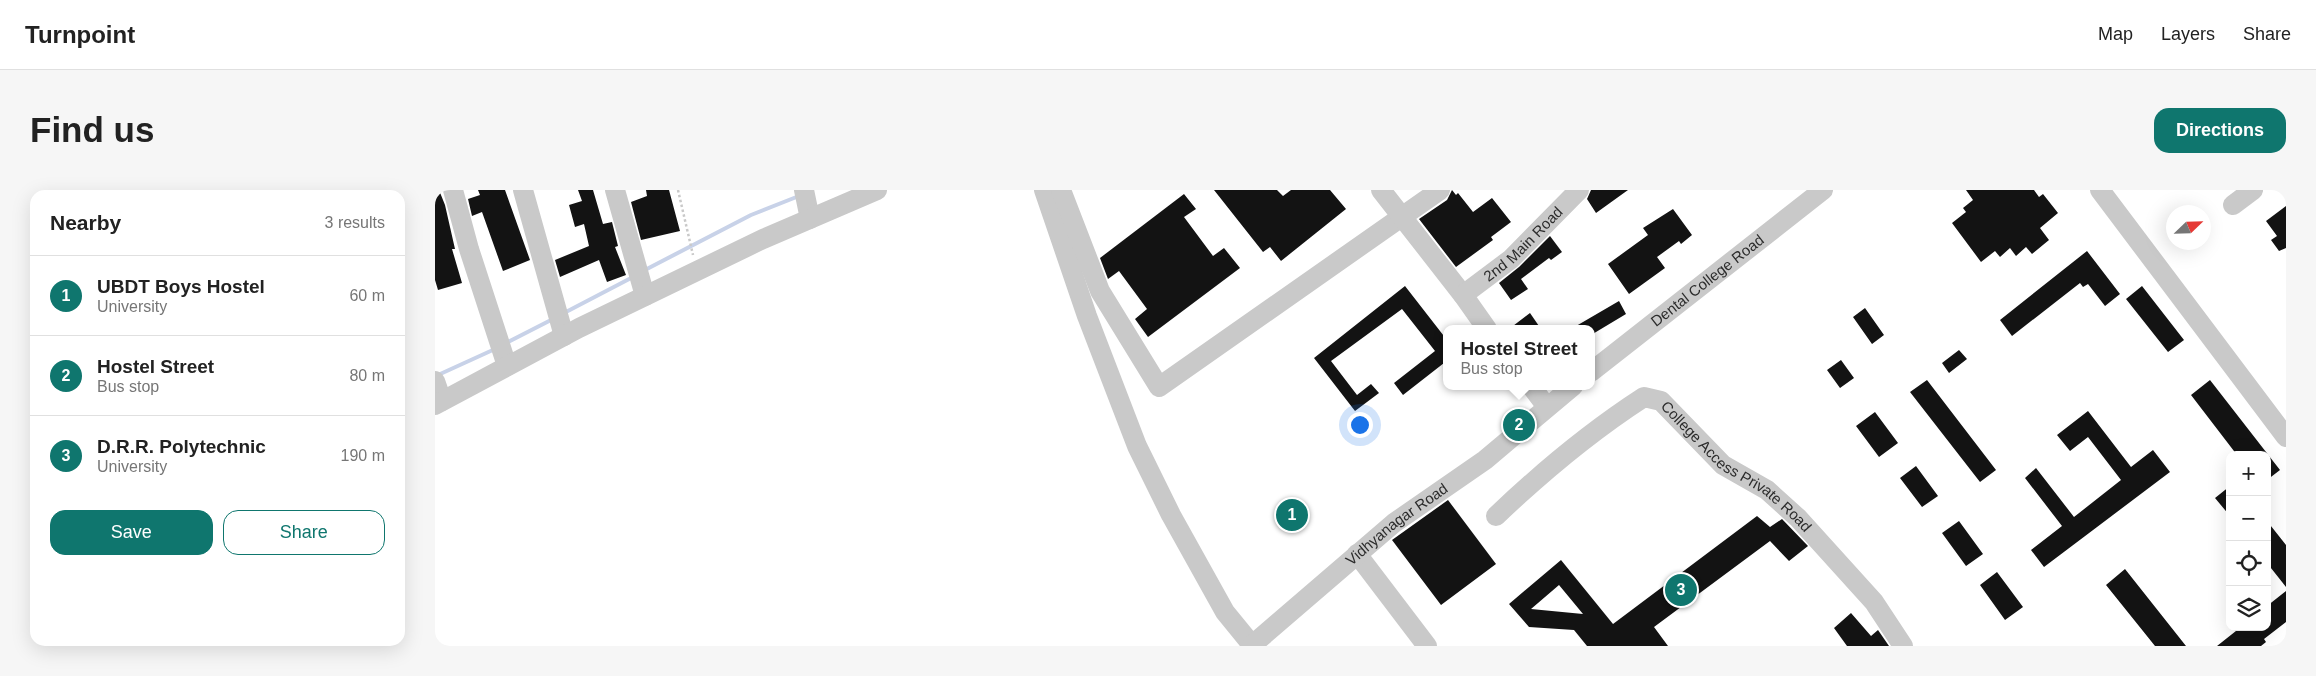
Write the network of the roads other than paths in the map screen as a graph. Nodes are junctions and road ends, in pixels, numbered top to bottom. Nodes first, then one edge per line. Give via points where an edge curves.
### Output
1 (453, 190) edge
2 (523, 190) edge
3 (615, 190) edge
4 (804, 190) edge
5 (877, 190) edge
6 (1044, 190) edge
7 (1061, 190) edge
8 (1381, 190) edge
9 (1440, 190) edge
10 (1579, 190) edge
11 (1823, 190) edge
12 (2100, 190) edge
13 (2253, 190) edge
14 (2233, 205) dead end
15 (810, 219) junction
16 (1402, 219) junction
17 (1463, 295) junction
18 (645, 296) junction
19 (1484, 325) edge
20 (564, 336) junction
21 (507, 366) junction
22 (1595, 369) edge
23 (435, 381) edge
24 (1534, 390) edge
25 (1568, 390) edge
26 (439, 403) edge
27 (1547, 407) junction
28 (2286, 437) edge
29 (1496, 516) dead end
30 (1357, 554) junction
31 (1251, 646) edge
32 (1427, 646) edge
33 (1903, 646) edge

1 - 21 street
2 - 20 street
3 - 18 street
4 - 15 street
5 - 15 street
6 - 31 street via 1087,316 1137,446 1225,612
7 - 16 street via 1100,291 1159,387
8 - 16 street
9 - 16 street
10 - 17 street, 2nd Main Road via 1511,258
11 - 22 street, Dental College Road
12 - 28 street
13 - 14 street
15 - 18 street
16 - 17 street
17 - 19 street
18 - 20 street
20 - 21 street
21 - 26 street
23 - 26 street
24 - 27 street
25 - 27 street
27 - 30 street, Vidhyanagar Road via 1485,460 1394,523
29 - 33 street, College Access Private Road via 1531,483 1622,411 1644,397 1661,401 1723,464 1767,490 1798,518 1874,602
30 - 31 street, Vidhyanagar Road
30 - 32 street

